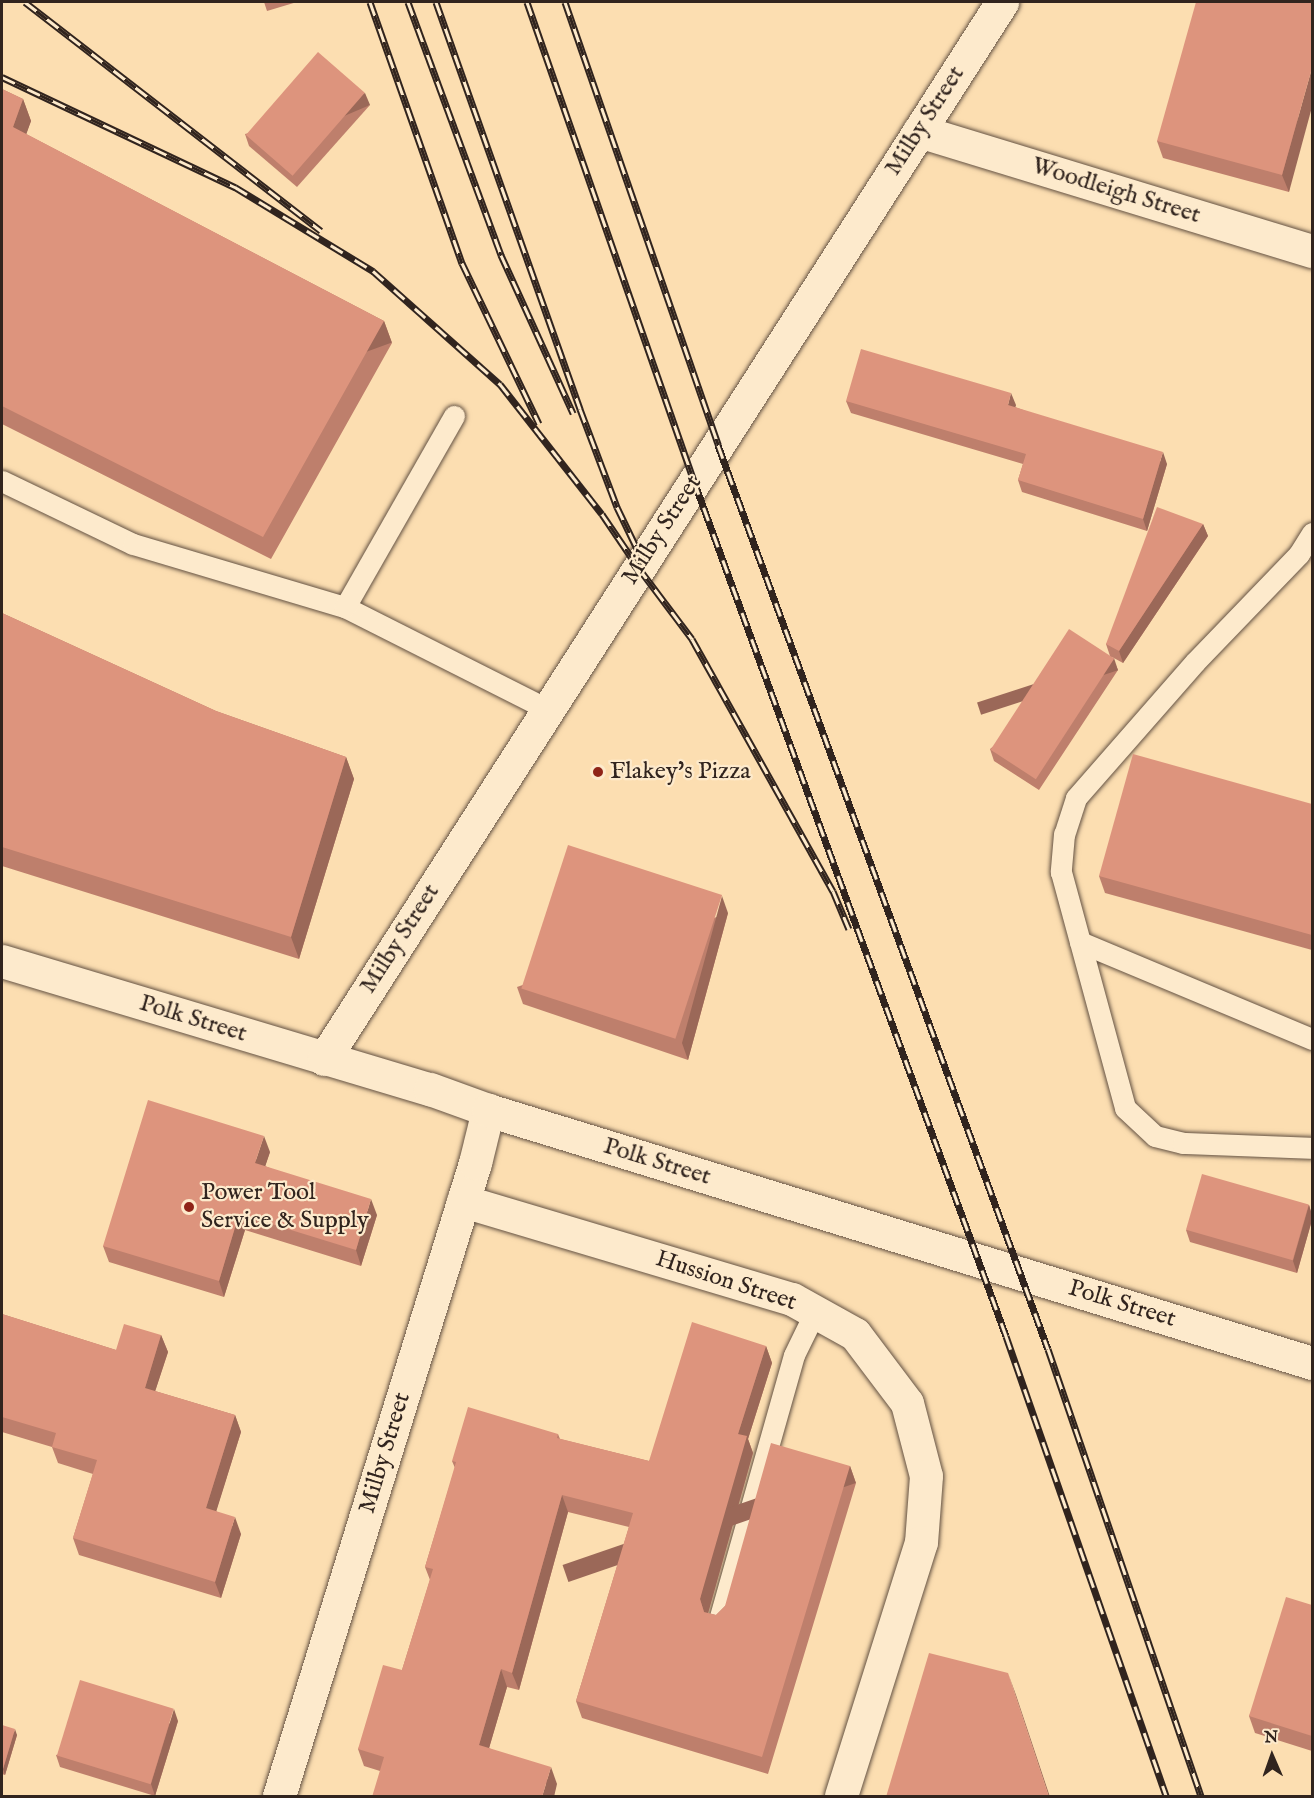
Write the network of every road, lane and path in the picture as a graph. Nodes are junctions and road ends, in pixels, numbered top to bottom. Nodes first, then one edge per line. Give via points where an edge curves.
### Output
1 (1002, 2) edge
2 (919, 131) junction
3 (1312, 251) edge
4 (454, 416) dead end
5 (2, 481) edge
6 (1312, 533) edge
7 (345, 608) junction
8 (547, 709) junction
9 (1080, 942) junction
10 (2, 961) edge
11 (1312, 1039) edge
12 (324, 1059) junction
13 (488, 1110) junction
14 (1312, 1148) edge
15 (463, 1201) junction
16 (815, 1312) junction
17 (1312, 1363) edge
18 (719, 1620) edge
19 (279, 1797) edge
20 (841, 1797) edge

1 - 2 street, Milby Street
2 - 3 street, Woodleigh Street
2 - 8 street, Milby Street
4 - 7 lane
5 - 7 lane via 133,544
6 - 9 lane via 1299,554 1195,662 1076,798 1064,834 1061,872
7 - 8 lane
8 - 12 street, Milby Street
9 - 11 lane
9 - 14 lane via 1125,1108 1155,1136 1183,1143
10 - 12 street, Polk Street
12 - 13 street, Polk Street
13 - 15 street, Milby Street
13 - 17 street, Polk Street
15 - 16 street, Hussion Street via 792,1299
15 - 19 street, Milby Street
16 - 18 lane via 794,1355
16 - 20 street, Hussion Street via 855,1334 907,1403 926,1476 921,1542

